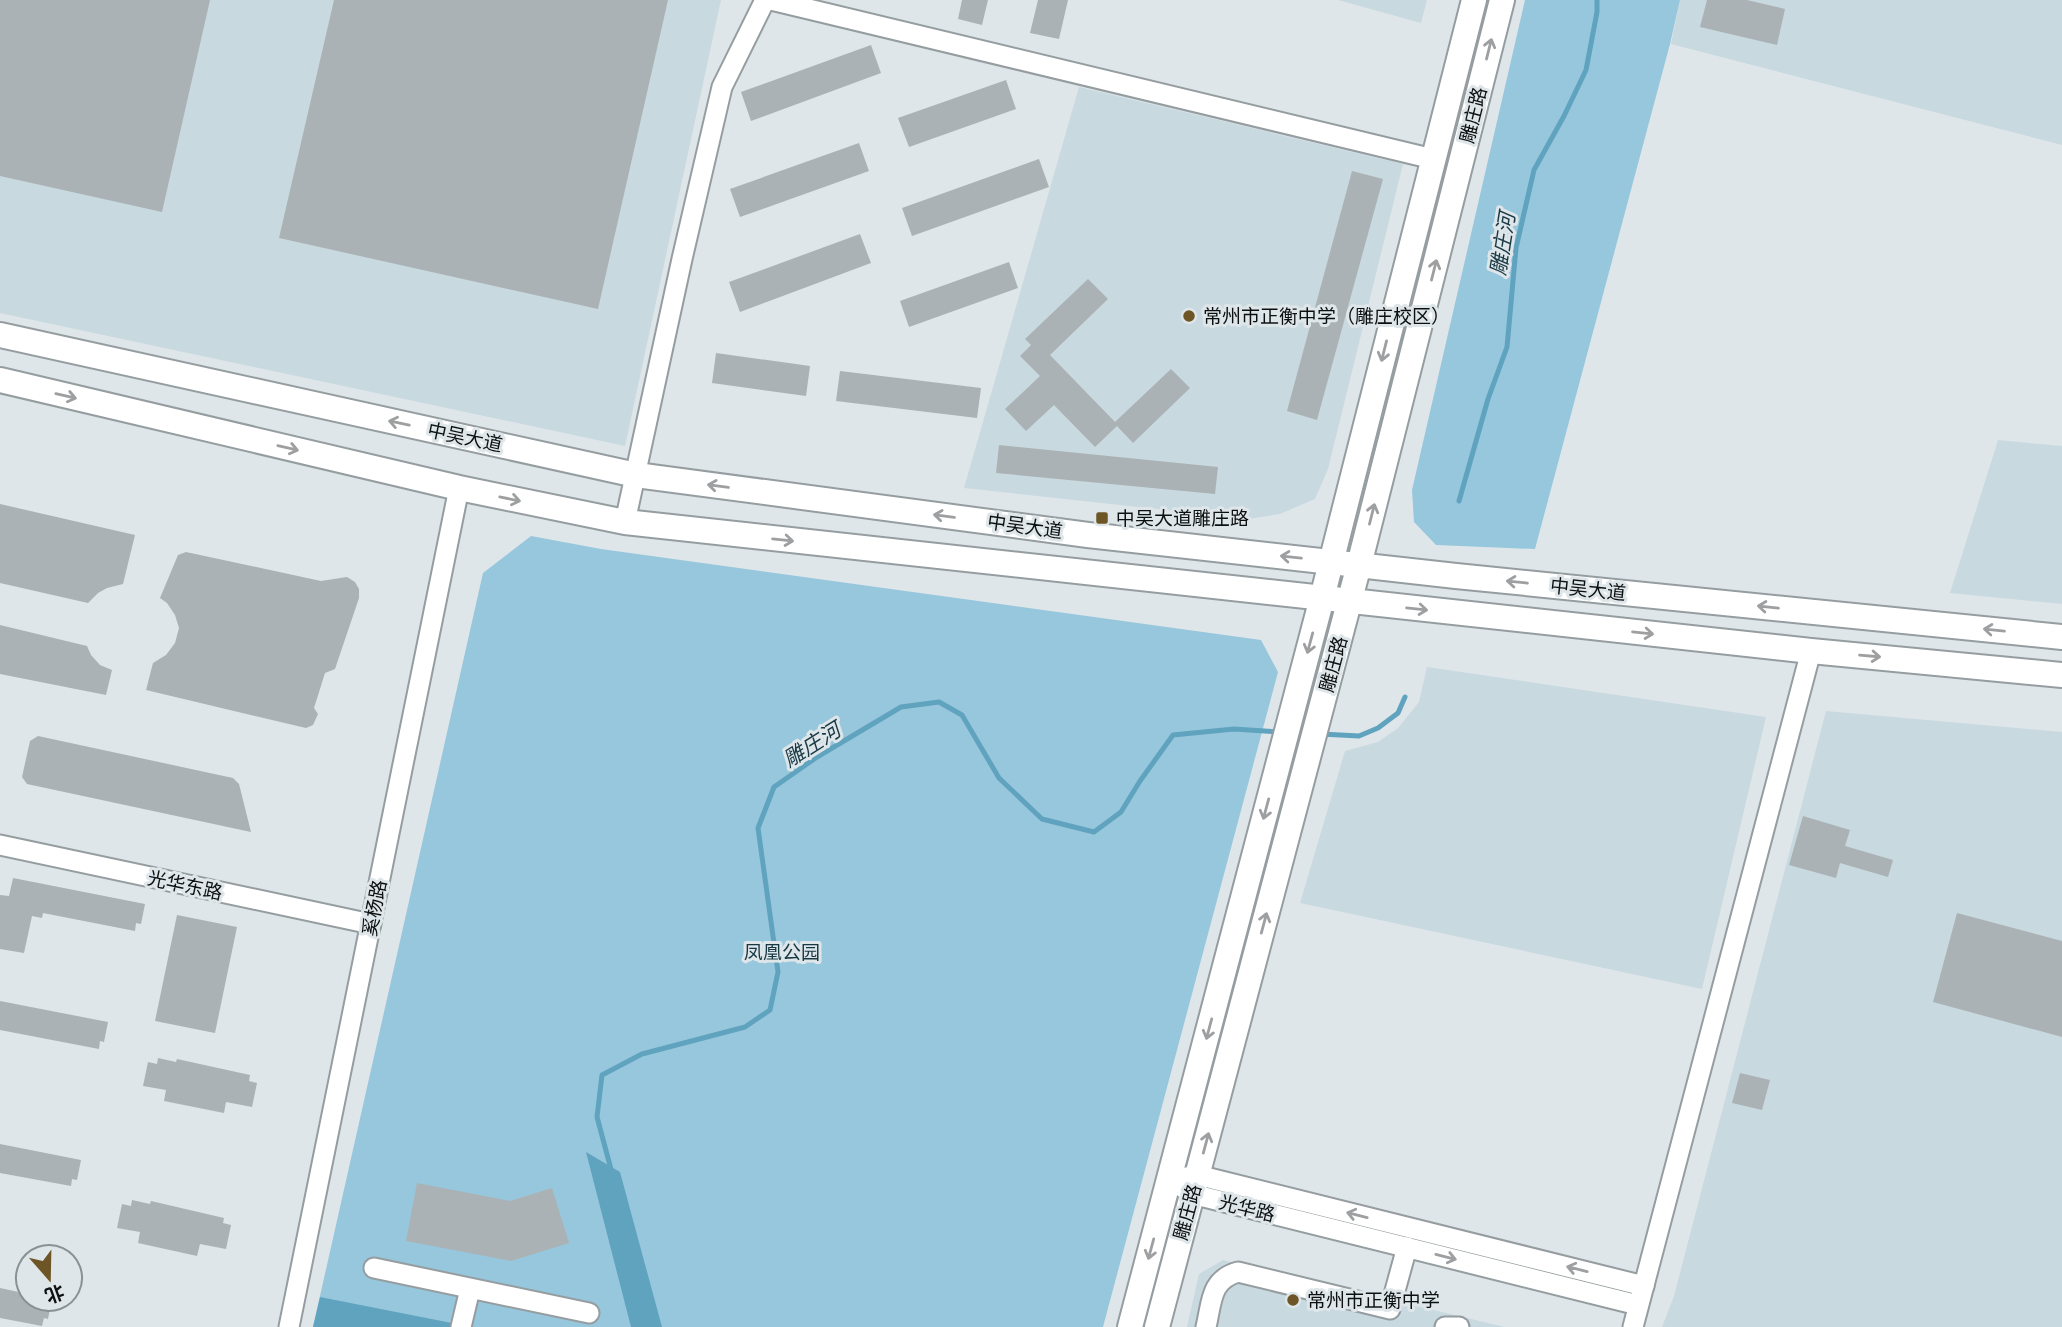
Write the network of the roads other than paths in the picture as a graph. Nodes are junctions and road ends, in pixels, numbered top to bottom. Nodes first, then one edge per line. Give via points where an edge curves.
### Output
1 (765, 0) edge
2 (771, 0) edge
3 (1474, 0) edge
4 (1502, 0) edge
5 (1433, 159) junction
6 (0, 335) edge
7 (0, 380) edge
8 (636, 475) junction
9 (459, 488) junction
10 (625, 522) junction
11 (1330, 562) junction
12 (1359, 565) junction
13 (1322, 598) junction
14 (1349, 601) junction
15 (2062, 637) edge
16 (1811, 651) junction
17 (2062, 676) edge
18 (0, 845) edge
19 (371, 924) junction
20 (1169, 1178) junction
21 (1195, 1185) junction
22 (1407, 1247) junction
23 (374, 1268) dead end
24 (470, 1289) junction
25 (1641, 1295) junction
26 (589, 1313) dead end
27 (289, 1327) edge
28 (461, 1327) edge
29 (1130, 1327) edge
30 (1157, 1327) edge
31 (1206, 1327) edge
32 (1445, 1327) edge
33 (1459, 1327) edge
34 (1633, 1327) edge

1 - 8 street via 722,87
2 - 5 street
3 - 5 main road, 雕庄路
12 -> 4 main road, 雕庄路
5 -> 11 main road, 雕庄路
8 -> 6 main road, 中吴大道
7 -> 9 main road, 中吴大道
8 - 10 street
11 -> 8 main road, 中吴大道
9 -> 10 main road, 中吴大道
9 - 19 street, 奚杨路
10 -> 13 main road, 中吴大道
11 - 12 main road, 中吴大道
11 - 13 main road, 雕庄路
12 - 14 main road, 雕庄路
15 -> 12 main road, 中吴大道
13 - 14 main road, 中吴大道
13 -> 20 main road, 雕庄路
14 -> 16 main road, 中吴大道
21 -> 14 main road, 雕庄路
16 -> 17 main road, 中吴大道
16 - 25 street
18 - 19 street, 光华东路
19 - 27 street, 奚杨路
20 - 21 street, 光华路
20 -> 29 main road, 雕庄路
21 - 22 street, 光华路
25 -> 21 street, 光华路
21 - 30 main road, 雕庄路
22 -> 25 street, 光华路
22 - 31 street via 1390,1309 1238,1272 1226,1275 1216,1285
23 - 24 street
24 - 26 street
24 - 28 street
25 - 34 street
32 - 33 street

